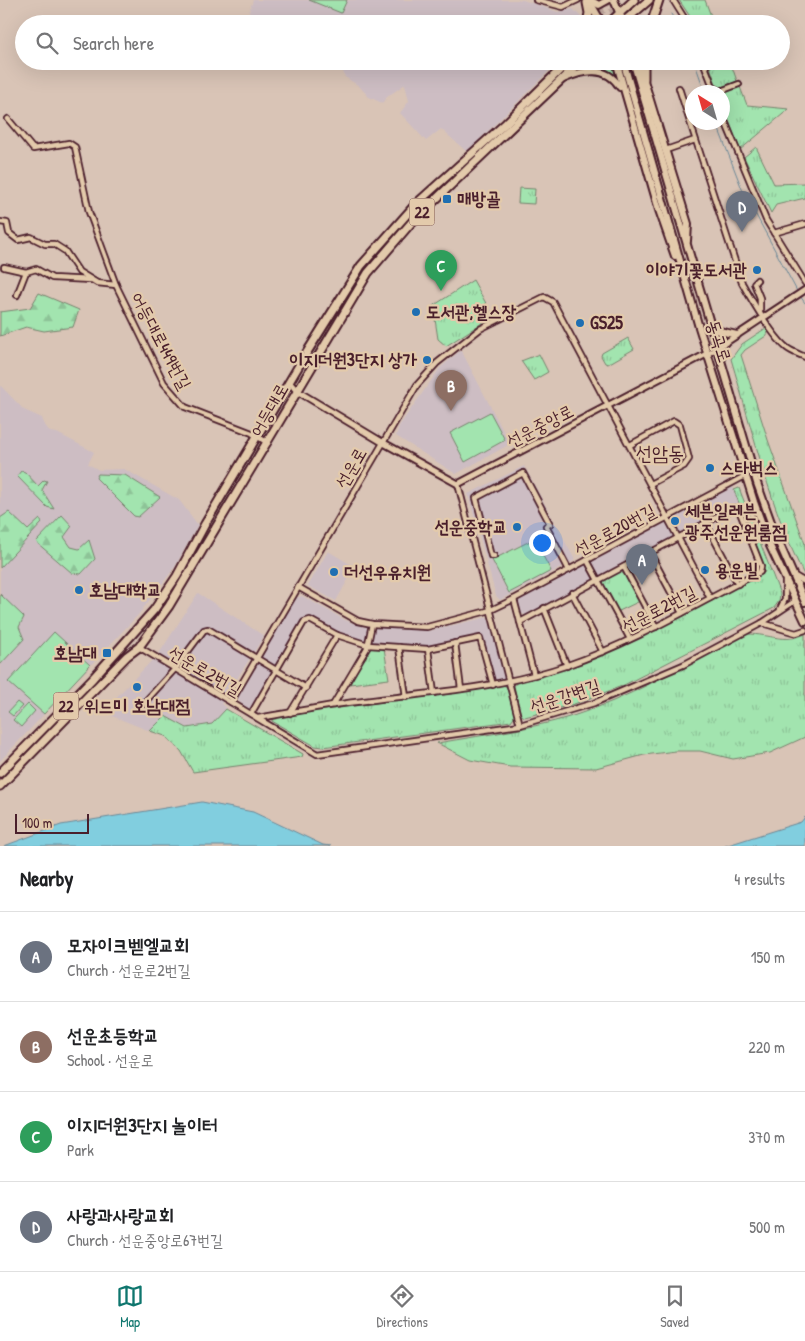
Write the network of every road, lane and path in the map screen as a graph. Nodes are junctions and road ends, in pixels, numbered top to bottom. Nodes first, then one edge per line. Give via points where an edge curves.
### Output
1 (536, 0) edge
2 (578, 0) edge
3 (588, 0) edge
4 (608, 0) edge
5 (614, 0) edge
6 (634, 0) edge
7 (649, 0) edge
8 (659, 0) edge
9 (673, 0) edge
10 (620, 13) joint
11 (589, 15) edge
12 (597, 15) edge
13 (632, 15) edge
14 (654, 15) edge
15 (682, 15) edge
16 (560, 70) edge
17 (572, 70) edge
18 (620, 70) edge
19 (621, 70) edge
20 (636, 70) edge
21 (641, 70) edge
22 (644, 70) edge
23 (707, 70) edge
24 (644, 78) junction
25 (562, 79) junction
26 (739, 84) dead end
27 (713, 85) edge
28 (730, 87) edge
29 (678, 88) dead end
30 (625, 98) junction
31 (8, 119) dead end
32 (728, 130) edge
33 (695, 140) junction
34 (666, 150) junction
35 (0, 222) edge
36 (805, 224) edge
37 (774, 233) junction
38 (686, 245) junction
39 (4, 267) dead end
40 (26, 272) junction
41 (91, 280) junction
42 (741, 280) junction
43 (805, 283) edge
44 (116, 285) junction
45 (687, 288) junction
46 (805, 290) edge
47 (17, 295) dead end
48 (760, 312) junction
49 (765, 317) junction
50 (711, 329) junction
51 (737, 335) junction
52 (716, 349) junction
53 (707, 354) junction
54 (805, 357) edge
55 (289, 382) junction
56 (297, 391) junction
57 (608, 407) junction
58 (256, 436) junction
59 (382, 442) junction
60 (268, 443) junction
61 (630, 446) junction
62 (747, 475) junction
63 (458, 484) junction
64 (650, 484) junction
65 (667, 518) junction
66 (705, 522) junction
67 (678, 538) junction
68 (650, 553) junction
69 (494, 556) dead end
70 (587, 560) junction
71 (624, 566) junction
72 (569, 570) junction
73 (782, 571) junction
74 (792, 574) junction
75 (598, 580) junction
76 (805, 582) edge
77 (738, 584) junction
78 (298, 587) junction
79 (572, 593) junction
80 (710, 598) junction
81 (804, 598) edge
82 (514, 600) junction
83 (795, 601) junction
84 (544, 608) junction
85 (491, 610) junction
86 (682, 613) junction
87 (774, 616) junction
88 (805, 621) edge
89 (520, 622) junction
90 (762, 623) junction
91 (372, 624) junction
92 (656, 627) junction
93 (805, 630) edge
94 (337, 635) junction
95 (630, 639) junction
96 (455, 643) junction
97 (368, 644) junction
98 (139, 647) junction
99 (399, 647) junction
100 (428, 649) junction
101 (603, 652) junction
102 (256, 658) junction
103 (567, 666) junction
104 (174, 670) junction
105 (275, 670) junction
106 (534, 675) junction
107 (510, 681) junction
108 (493, 684) junction
109 (306, 688) junction
110 (462, 689) junction
111 (434, 693) junction
112 (406, 697) junction
113 (231, 702) junction
114 (143, 704) dead end
115 (333, 705) junction
116 (290, 713) junction
117 (252, 714) junction
118 (258, 718) junction
119 (520, 725) junction
120 (316, 754) joint
121 (0, 773) edge
122 (0, 786) edge

1 - 2 street via 563,7
3 - 4 main road via 599,6
3 - 11 main road
3 - 12 main road
5 - 10 main road
6 - 10 main road
7 - 13 main road
8 - 14 main road
9 - 15 street
16 - 55 main road, 어등대로 / 22 via 397,223 343,293
17 - 25 main road, 어등대로 / 22
18 - 30 main road
19 - 45 main road, 동곡로
20 - 38 main road, 동곡로
21 - 24 main road
22 - 24 main road
23 - 27 street
24 - 34 main road
25 - 30 main road via 588,71 602,72 613,77
25 - 56 main road, 어등대로 / 22 via 410,223 368,273
26 - 28 street
29 - 33 street
30 - 45 main road
31 - 44 street, 어등대로449번길 via 33,149 69,143 75,147 89,212
32 - 37 street via 755,197
33 - 34 street
33 - 42 street
34 - 38 main road via 688,224
35 - 41 street via 7,223 9,233 18,240 31,237 65,251 79,272
36 - 37 street
37 - 43 street
38 - 50 main road, 동곡로
39 - 40 street, 어등대로449번길
40 - 41 street, 어등대로449번길 via 36,269 52,278
40 - 47 street
41 - 44 street, 어등대로449번길
42 - 48 street
42 - 48 street via 755,281
44 - 58 street, 어등대로449번길 via 164,382 179,403
45 - 53 main road, 동곡로
46 - 49 street, 선운중앙로
48 - 49 street
49 - 51 street, 선운중앙로
49 - 54 street via 788,348
50 - 51 main road
50 - 52 main road, 동곡로
51 - 52 street, 선운중앙로
52 - 53 street, 선운중앙로
52 - 74 main road, 동곡로 via 757,483
53 - 57 street, 선운중앙로
53 - 62 main road, 동곡로
55 - 56 street
55 - 58 main road, 어등대로 / 22
56 - 59 street
56 - 60 main road, 어등대로 / 22
57 - 59 street, 선운로 via 554,302 544,297 480,329 436,363 408,398
57 - 61 street
57 - 63 street, 선운중앙로
58 - 60 street, 어등대로449번길
58 - 121 main road, 어등대로 / 22 via 177,576 154,610
59 - 63 street
59 - 78 street, 선운로
60 - 98 main road, 어등대로 / 22 via 187,579
61 - 64 street
61 - 64 street via 674,421 680,425 689,459 684,466
62 - 65 street, 선운로20번길
62 - 73 main road, 동곡로 via 770,546
63 - 85 street
64 - 65 street
65 - 67 street
65 - 70 street, 선운로20번길
66 - 67 street, 선운로2번길
66 - 77 street
66 - 77 street, 선운로2번길 via 734,508 739,510 761,569
67 - 68 street, 선운로2번길
67 - 80 street
68 - 71 street, 선운로2번길
68 - 86 street
69 - 72 street via 491,556 476,498 523,473 550,524 546,526
70 - 72 street, 선운로20번길
70 - 75 street
71 - 75 street, 선운로2번길
71 - 92 street
72 - 82 street, 선운로20번길
73 - 83 main road, 동곡로
73 - 87 street via 786,584 785,599
74 - 76 street
74 - 81 main road, 동곡로
75 - 79 street, 선운로2번길
75 - 95 street
77 - 80 street, 선운로2번길
78 - 91 street, 선운로20번길 via 345,615
78 - 102 street, 선운로
79 - 84 street, 선운로2번길
79 - 101 street
80 - 86 street, 선운로2번길
82 - 85 street, 선운로20번길
82 - 89 street
83 - 87 street, 선운강변길
83 - 88 main road, 동곡로
84 - 89 street, 선운로2번길
84 - 103 street
85 - 91 street, 선운로20번길 via 426,627
85 - 107 street
86 - 92 street, 선운로2번길
87 - 90 street, 선운강변길
89 - 106 street
90 - 93 street via 796,634
90 - 119 street, 선운강변길 via 683,665 594,704
91 - 97 street
92 - 95 street, 선운로2번길
94 - 97 street
94 - 105 street via 307,620
94 - 109 street
95 - 101 street, 선운로2번길
96 - 100 street
96 - 108 street via 477,637 482,640
96 - 110 street
97 - 99 street
97 - 115 street
98 - 104 street, 선운로2번길
98 - 122 main road, 어등대로 / 22
99 - 100 street
99 - 112 street
100 - 111 street
101 - 103 street, 선운로2번길
102 - 104 street via 206,629
102 - 105 street
102 - 113 street, 선운로
103 - 106 street, 선운로2번길
104 - 113 street, 선운로2번길
104 - 114 street
105 - 109 street
105 - 117 street
106 - 107 street, 선운로2번길
107 - 108 street, 선운로2번길
107 - 119 street
108 - 110 street, 선운로2번길
109 - 116 street
110 - 111 street, 선운로2번길
111 - 112 street, 선운로2번길
112 - 115 street, 선운로2번길
113 - 117 street, 선운로2번길
115 - 116 street, 선운로2번길
116 - 118 street, 선운로2번길
117 - 118 street, 선운로2번길
118 - 120 street, 선운로2번길
119 - 120 street, 선운강변길

